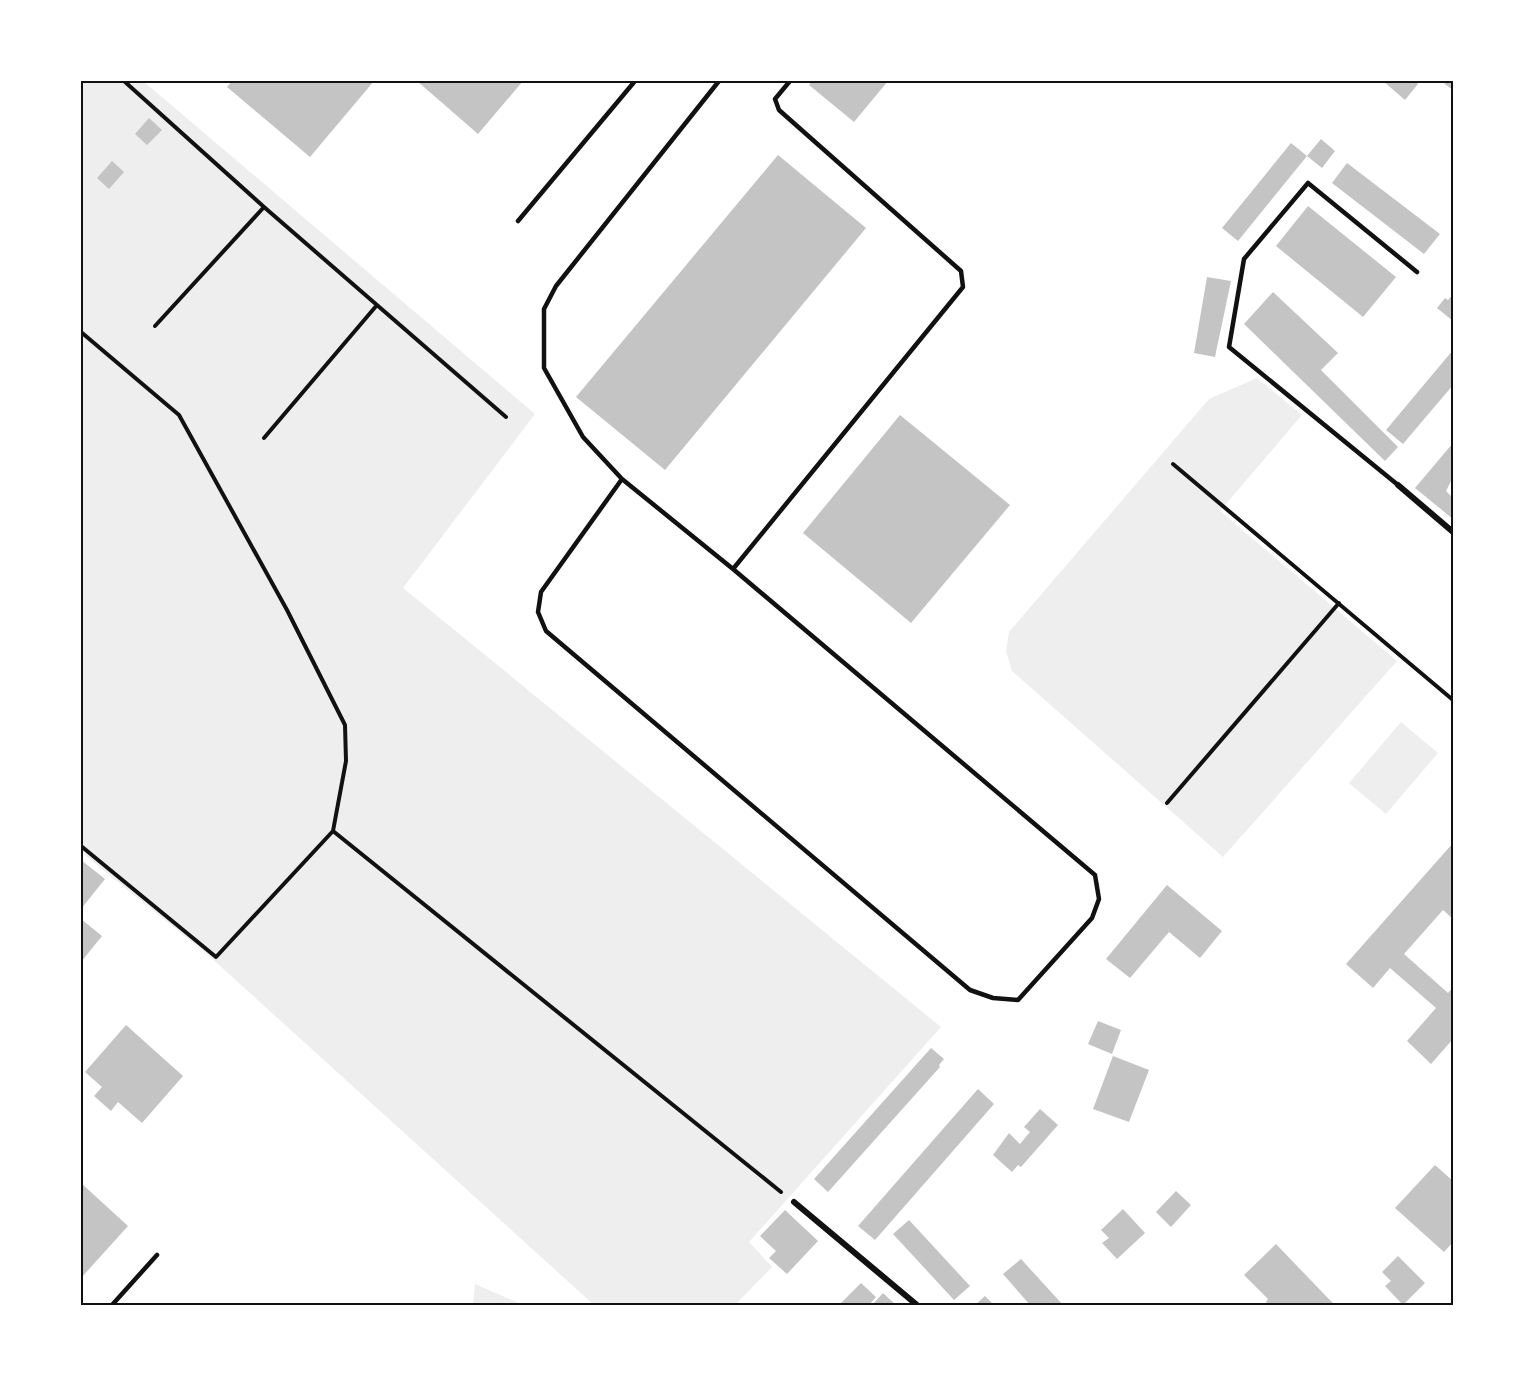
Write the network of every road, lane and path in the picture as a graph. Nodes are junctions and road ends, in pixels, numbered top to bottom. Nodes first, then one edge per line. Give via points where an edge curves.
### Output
1 (124, 81) edge
2 (635, 81) edge
3 (719, 81) edge
4 (790, 81) edge
5 (264, 207) junction
6 (518, 221) dead end
7 (1417, 272) dead end
8 (377, 305) junction
9 (155, 326) dead end
10 (81, 332) edge
11 (506, 417) dead end
12 (264, 438) dead end
13 (1173, 464) dead end
14 (622, 479) junction
15 (1398, 485) joint
16 (1453, 531) edge
17 (733, 568) junction
18 (1339, 603) junction
19 (1453, 700) edge
20 (1167, 802) dead end
21 (333, 831) junction
22 (81, 846) edge
23 (794, 1202) joint
24 (158, 1255) dead end
25 (112, 1305) edge
26 (917, 1305) edge

1 - 5 path
2 - 6 lane
3 - 14 lane via 556,286 544,309 544,368 583,437
4 - 17 lane via 775,99 779,110 961,270 963,287
5 - 8 path
5 - 9 path
7 - 15 lane via 1308,183 1244,259 1229,347
8 - 11 path
8 - 12 path
10 - 21 path via 179,415 287,610 345,725 346,761
13 - 18 path
14 - 17 lane
14 - 17 lane via 541,592 538,612 546,631 970,990 993,999 1018,1000 1092,918 1099,899 1095,875
15 - 16 street
18 - 19 path
18 - 20 path
21 - 22 path via 216,957
21 - 23 path
23 - 26 street
24 - 25 lane

